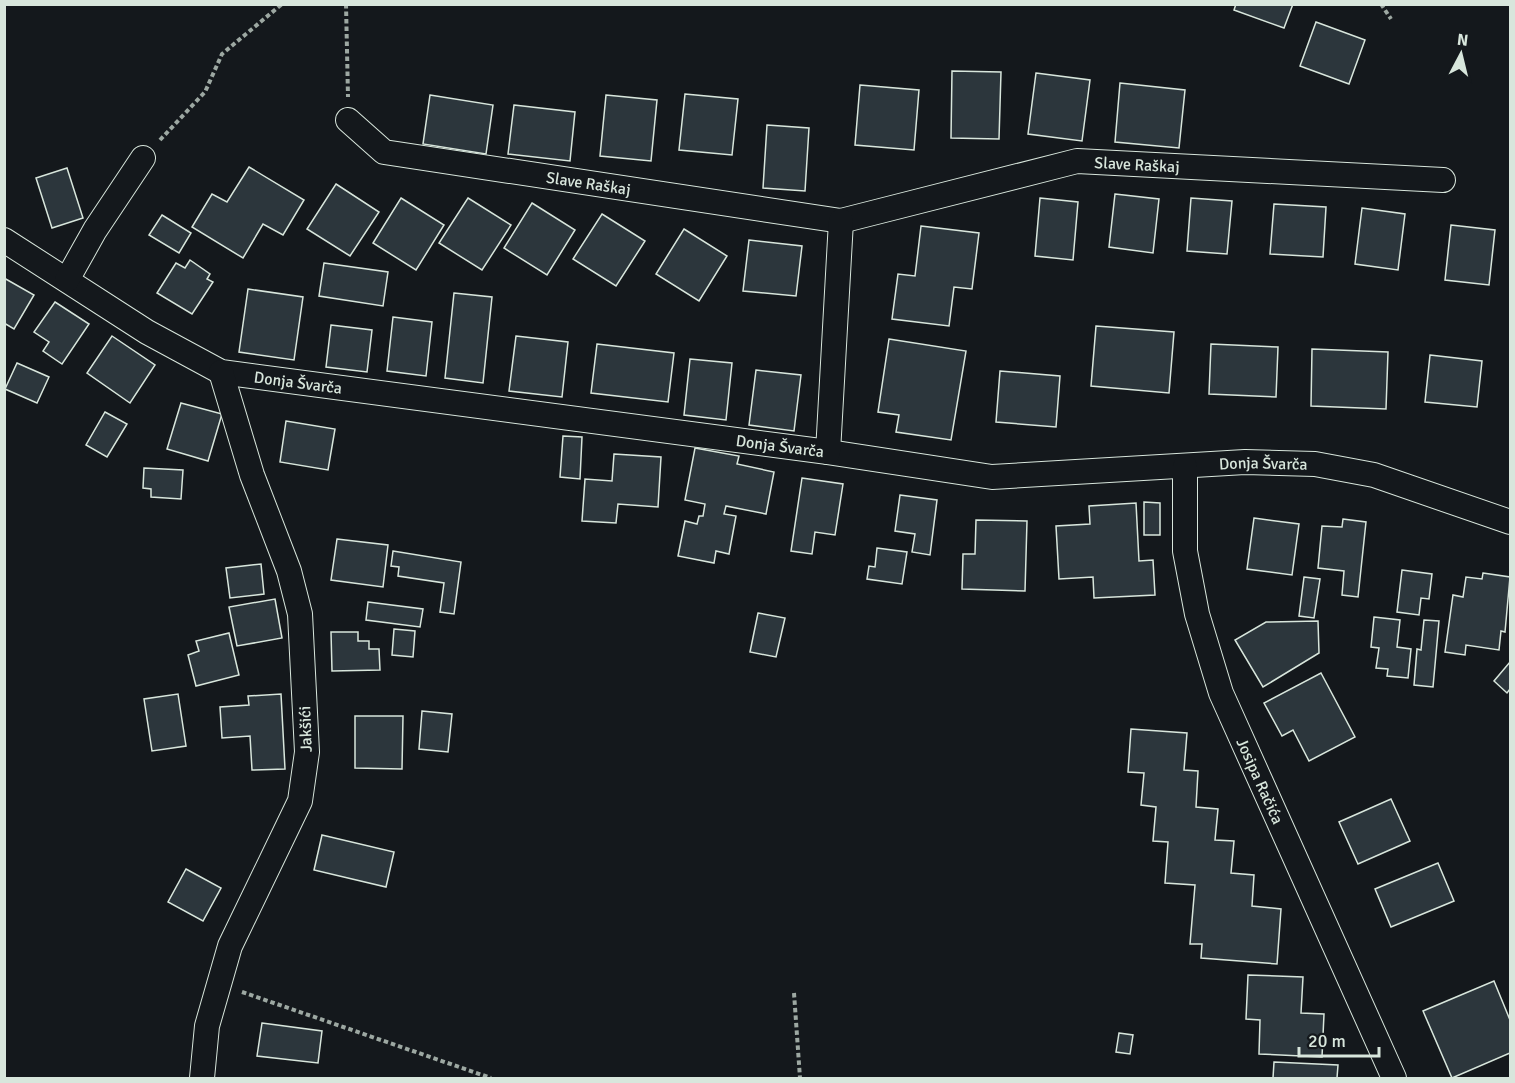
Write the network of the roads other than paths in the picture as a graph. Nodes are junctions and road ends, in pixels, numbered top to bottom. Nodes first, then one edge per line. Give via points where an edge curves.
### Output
1 (348, 120) road end
2 (143, 158) road end
3 (1443, 180) dead end
4 (841, 221) junction
5 (4, 240) edge
6 (67, 280) junction
7 (221, 372) junction
8 (828, 452) junction
9 (1185, 467) junction
10 (1510, 522) edge
11 (202, 1078) edge
12 (1394, 1078) edge

1 - 4 street, Slave Raškaj via 384,152
2 - 6 street
3 - 4 street, Slave Raškaj via 1077,161
4 - 8 street
5 - 6 street, Donja Švarča
6 - 7 street, Donja Švarča via 147,332
7 - 8 street, Donja Švarča
7 - 11 street, Jakšići via 252,475 290,571 300,614 307,752 300,801 230,946 207,1026
8 - 9 street, Donja Švarča via 992,477
9 - 10 street, Donja Švarča via 1245,462 1315,464 1374,476
9 - 12 street, Josipa Račića via 1185,550 1197,614 1221,693

